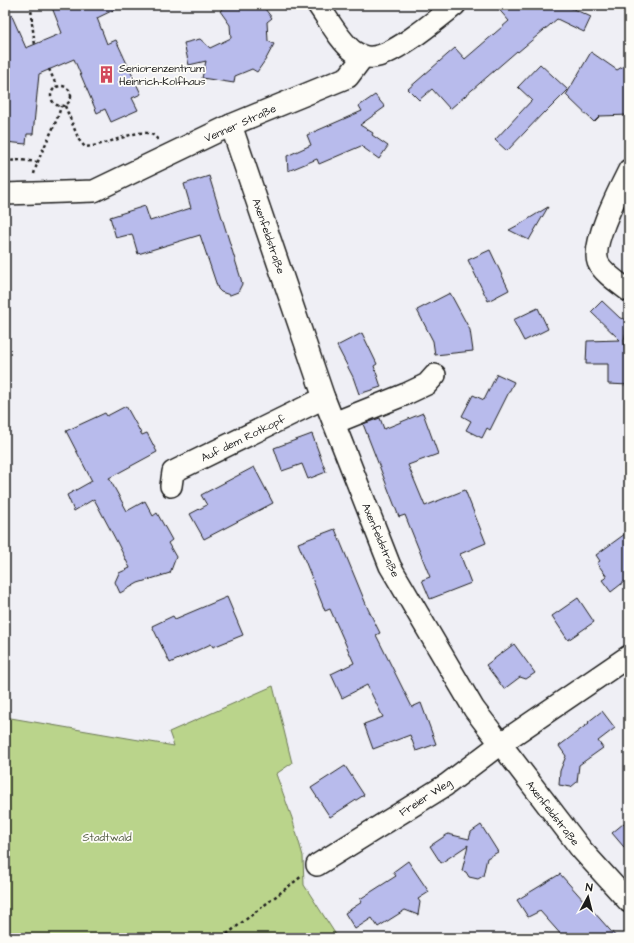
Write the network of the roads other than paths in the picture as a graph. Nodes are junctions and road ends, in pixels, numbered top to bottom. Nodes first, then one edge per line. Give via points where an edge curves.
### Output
1 (318, 5) edge
2 (455, 5) edge
3 (363, 57) junction
4 (231, 125) junction
5 (629, 170) edge
6 (5, 194) edge
7 (629, 291) edge
8 (435, 375) dead end
9 (324, 398) junction
10 (334, 423) junction
11 (171, 486) dead end
12 (629, 656) edge
13 (500, 744) junction
14 (317, 865) road end
15 (629, 902) edge

1 - 3 street via 344,41
2 - 3 street via 396,49 380,56
3 - 4 street, Venner Straße via 348,77
4 - 6 street, Venner Straße via 94,191
4 - 9 street, Axenfeldstraße
5 - 7 street via 601,232 596,253 598,262 604,270
8 - 10 street via 427,384 406,394
9 - 10 street, Axenfeldstraße
9 - 11 street, Auf dem Rotkopf via 174,472
10 - 13 street, Axenfeldstraße via 390,566 474,709
12 - 13 street, Freier Weg
13 - 14 street, Freier Weg via 446,785
13 - 15 street, Axenfeldstraße via 581,849

